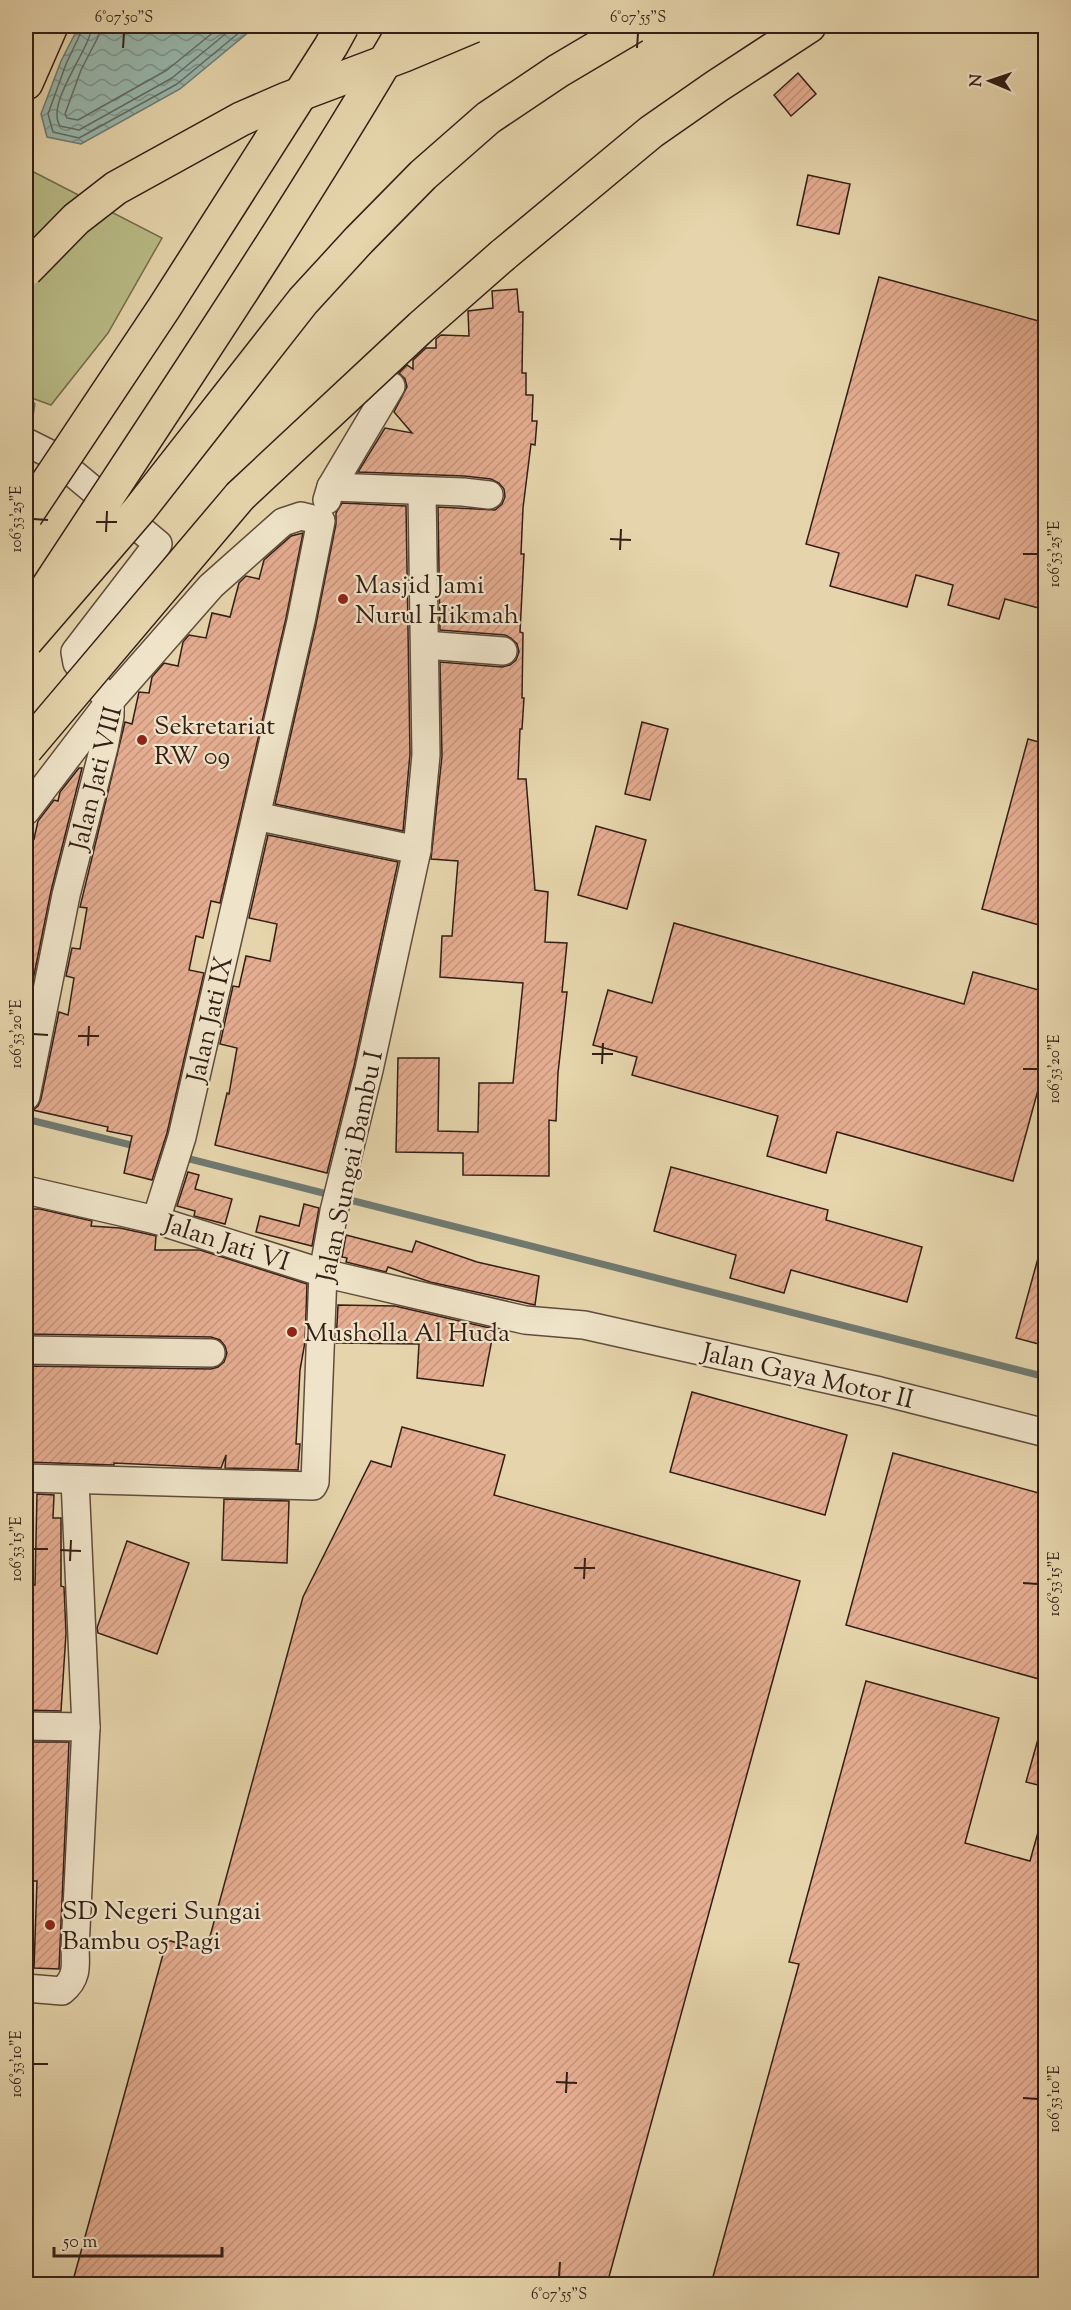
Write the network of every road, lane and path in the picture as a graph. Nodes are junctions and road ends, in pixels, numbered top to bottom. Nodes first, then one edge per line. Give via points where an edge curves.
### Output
1 (51, 26) edge
2 (342, 26) edge
3 (406, 26) edge
4 (473, 26) edge
5 (634, 26) edge
6 (809, 26) edge
7 (26, 83) edge
8 (26, 270) edge
9 (391, 386) dead end
10 (26, 442) edge
11 (331, 487) junction
12 (422, 491) junction
13 (489, 495) dead end
14 (26, 515) edge
15 (321, 521) junction
16 (158, 544) junction
17 (211, 586) junction
18 (26, 621) edge
19 (26, 641) edge
20 (425, 645) junction
21 (503, 651) dead end
22 (110, 701) junction
23 (26, 749) edge
24 (26, 811) edge
25 (256, 816) junction
26 (417, 850) junction
27 (26, 1096) edge
28 (26, 1190) edge
29 (156, 1220) junction
30 (323, 1273) junction
31 (568, 1323) joint
32 (26, 1350) edge
33 (211, 1353) dead end
34 (1046, 1433) edge
35 (26, 1478) edge
36 (75, 1480) junction
37 (26, 1726) edge
38 (86, 1727) junction
39 (26, 1988) edge

1 - 7 highway
2 - 14 highway, bridge via 164,308
3 - 18 highway, bridge via 264,258
4 - 8 highway, bridge via 237,121 116,188 76,219
5 - 19 highway, bridge via 488,118 423,175 303,301 140,508
6 - 23 highway, bridge via 660,126 421,327 240,496
9 - 11 street, Jalan Jati IX
10 - 16 street via 50,454
11 - 12 street
11 - 15 street, Jalan Jati IX
12 - 13 street
12 - 20 street, Jalan Sungai Bambu I
15 - 17 street, Jalan Jati VIII via 301,516 282,522
15 - 25 street, Jalan Jati IX
16 - 17 street
16 - 22 street via 75,652 77,663
17 - 22 street, Jalan Jati VIII
20 - 21 street
20 - 26 street, Jalan Sungai Bambu I via 426,755
22 - 24 street
22 - 27 street, Jalan Jati VIII via 104,747 66,895
25 - 26 street
25 - 29 street, Jalan Jati IX via 182,1137
26 - 30 street, Jalan Sungai Bambu I
28 - 29 street, Jalan Jati VI
29 - 30 street, Jalan Jati VI
30 - 31 street, Jalan Jati VI via 525,1320
30 - 36 street, Jalan Sungai Bambu I via 313,1486
31 - 34 street, Jalan Gaya Motor II via 880,1391
32 - 33 street
35 - 36 street, Jalan Sungai Bambu I
36 - 38 street
37 - 38 street
38 - 39 street via 76,1972 62,1990

